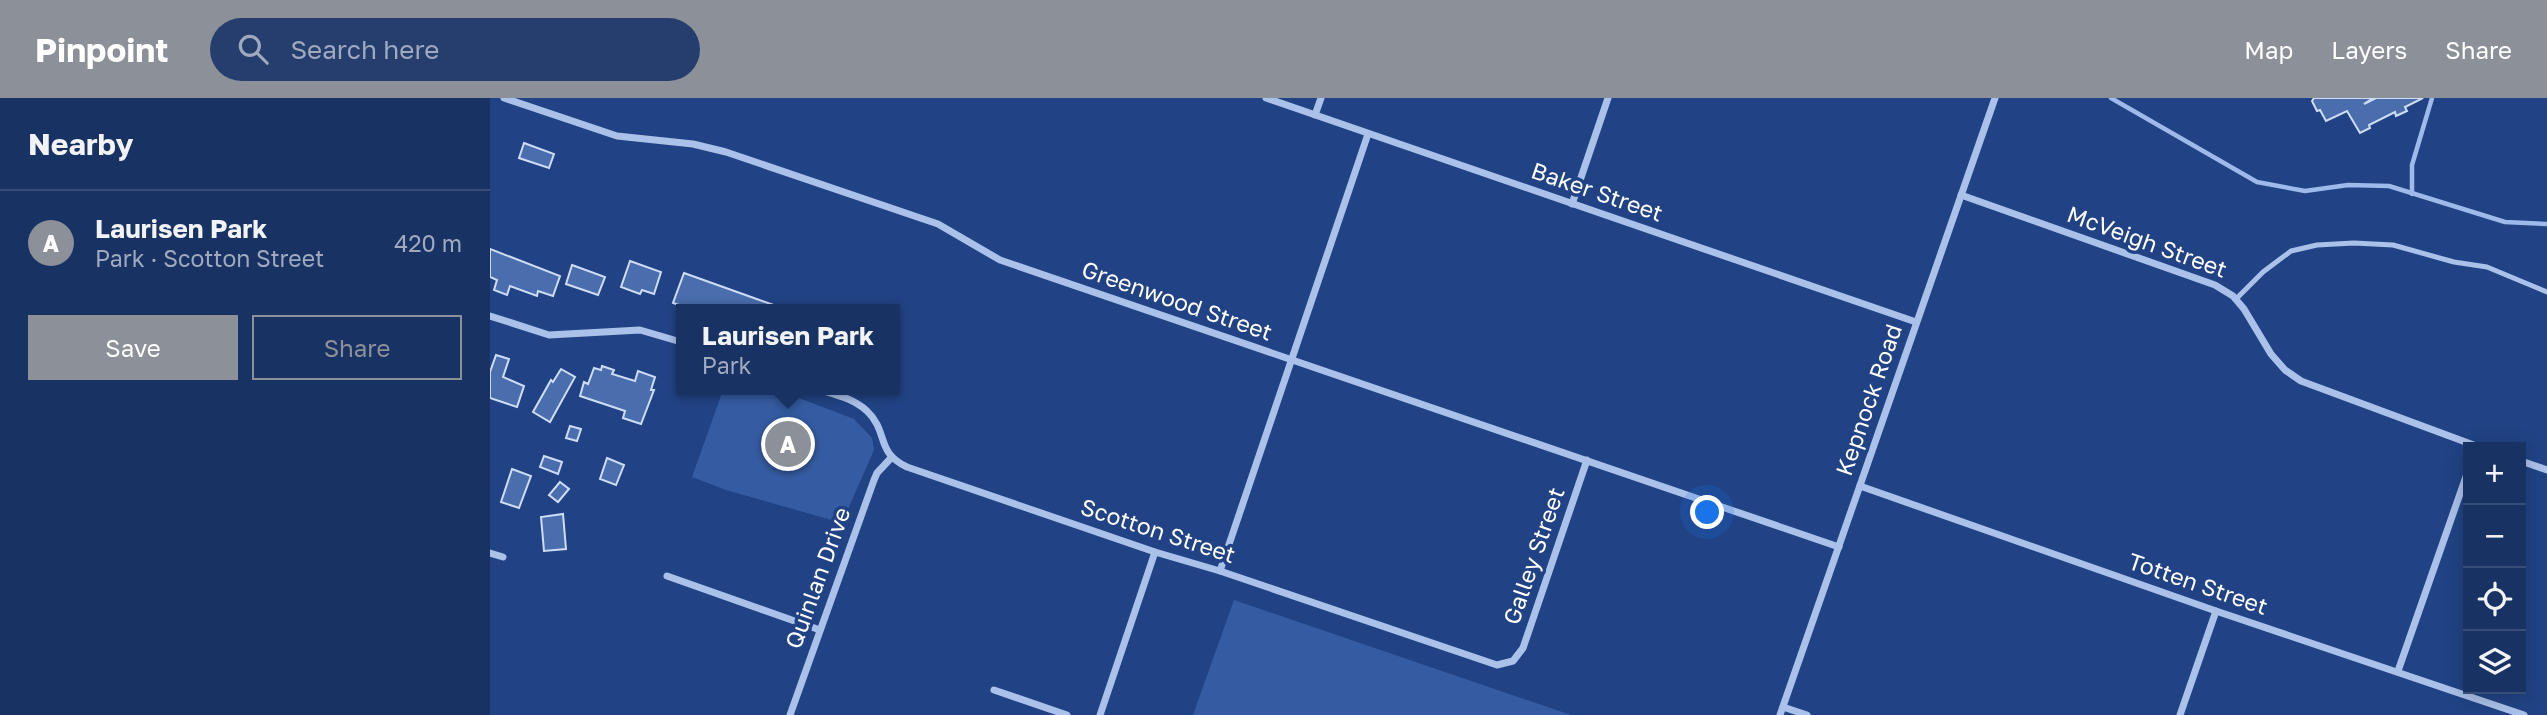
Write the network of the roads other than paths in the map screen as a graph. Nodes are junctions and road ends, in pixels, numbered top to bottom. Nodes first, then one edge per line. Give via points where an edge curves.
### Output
1 (504, 98) edge
2 (1266, 98) edge
3 (1321, 98) edge
4 (1608, 98) edge
5 (1995, 98) edge
6 (1315, 115) junction
7 (1368, 134) junction
8 (1961, 195) junction
9 (1572, 204) junction
10 (2547, 292) edge
11 (2236, 299) junction
12 (490, 316) edge
13 (1916, 322) junction
14 (676, 341) edge
15 (1291, 360) junction
16 (837, 395) edge
17 (2465, 442) edge
18 (891, 458) junction
19 (1587, 460) junction
20 (2526, 463) edge
21 (2547, 470) edge
22 (2463, 485) edge
23 (1860, 486) junction
24 (1839, 547) junction
25 (1156, 552) junction
26 (490, 553) edge
27 (503, 557) dead end
28 (1220, 571) junction
29 (667, 576) dead end
30 (2216, 611) junction
31 (820, 630) junction
32 (1513, 661) joint
33 (2398, 671) junction
34 (994, 690) dead end
35 (1782, 711) edge
36 (790, 715) edge
37 (1067, 715) edge
38 (1100, 715) edge
39 (1807, 715) edge
40 (2180, 715) edge
41 (2524, 715) edge

1 - 15 street, Greenwood Street via 617,136 726,152 938,224 1000,260
2 - 6 street, Baker Street
3 - 6 street
4 - 9 street
5 - 8 street, Kepnock Road
6 - 7 street, Baker Street
7 - 9 street, Baker Street
7 - 15 street
8 - 11 street, McVeigh Street via 2215,285
8 - 13 street, Kepnock Road
9 - 13 street, Baker Street
10 - 11 lane via 2487,267 2393,245 2354,243 2291,251
11 - 17 street, McVeigh Street via 2271,354 2301,381
12 - 14 street via 549,335 640,330
13 - 23 street, Kepnock Road
15 - 19 street, Greenwood Street
15 - 28 street
16 - 18 street via 868,412
18 - 25 street, Scotton Street
18 - 31 street, Quinlan Drive via 877,473
19 - 24 street, Greenwood Street
19 - 32 street, Galley Street via 1523,648
20 - 21 street
22 - 33 street
23 - 24 street, Kepnock Road
23 - 30 street, Totten Street
24 - 35 street, Kepnock Road
25 - 28 street, Scotton Street
25 - 38 street
26 - 27 street
28 - 32 street, Scotton Street via 1489,663
29 - 31 street
30 - 33 street, Totten Street
30 - 40 street
31 - 36 street, Quinlan Drive
33 - 41 street, Totten Street
34 - 37 street
35 - 39 street

